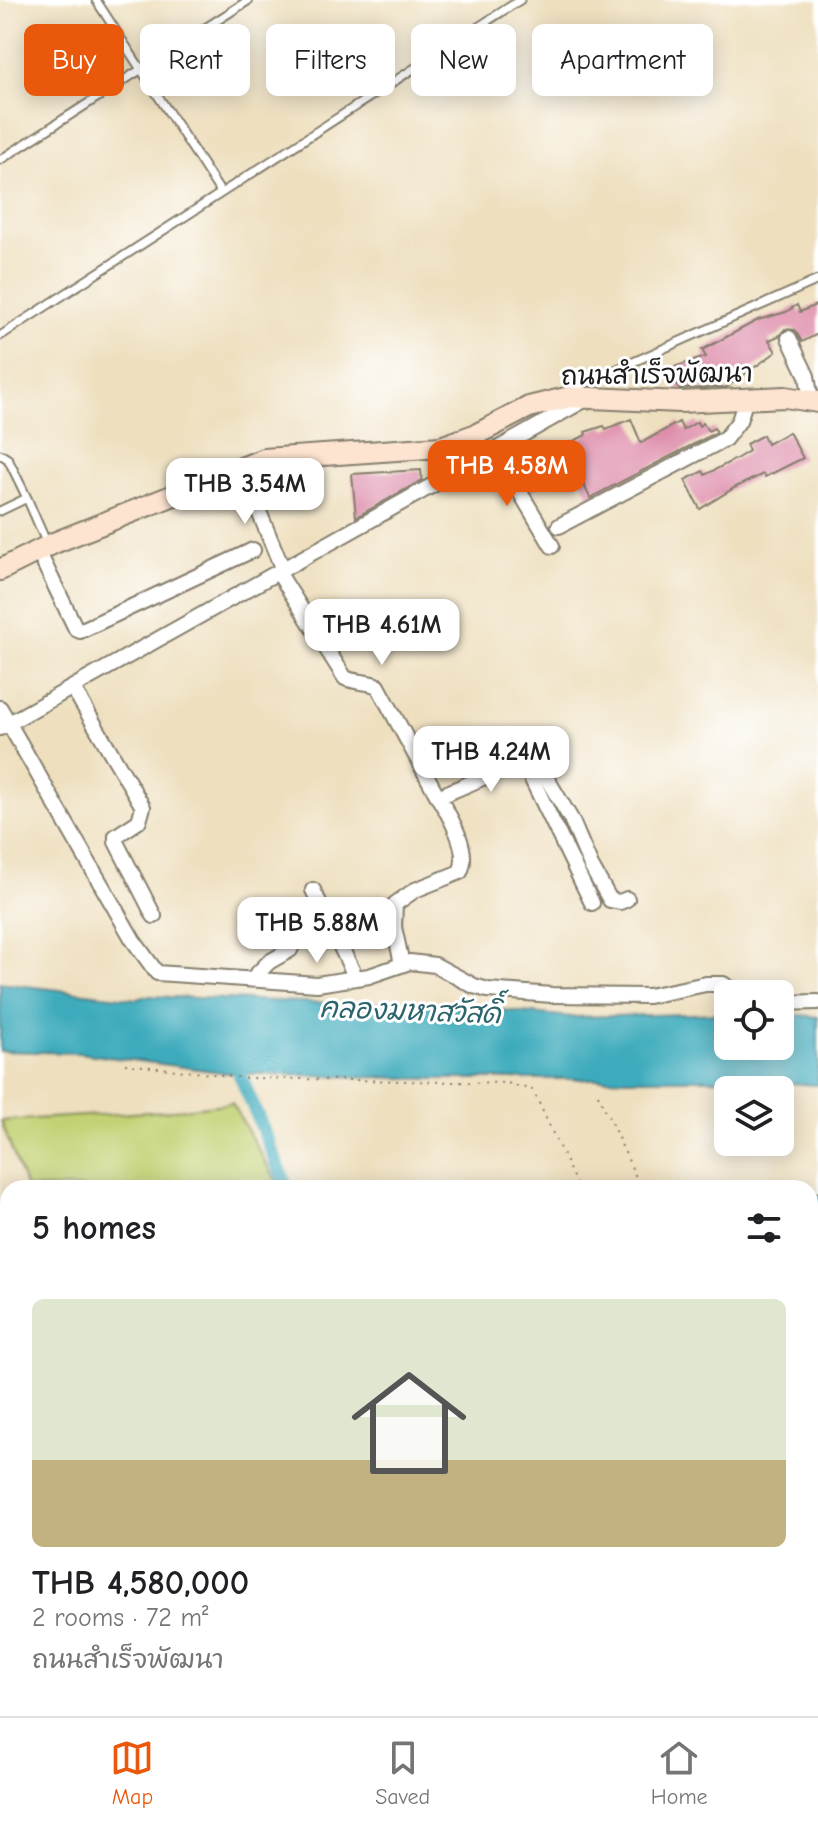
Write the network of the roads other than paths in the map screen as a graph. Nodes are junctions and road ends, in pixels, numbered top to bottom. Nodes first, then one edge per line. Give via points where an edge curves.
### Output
1 (96, 0) edge
2 (249, 0) edge
3 (520, 0) edge
4 (212, 24) edge
5 (140, 69) edge
6 (140, 72) edge
7 (157, 96) edge
8 (0, 160) edge
9 (221, 193) junction
10 (818, 280) edge
11 (0, 336) edge
12 (789, 338) dead end
13 (813, 373) edge
14 (588, 398) junction
15 (746, 399) junction
16 (550, 400) junction
17 (815, 401) edge
18 (495, 450) junction
19 (0, 454) edge
20 (241, 468) junction
21 (27, 498) junction
22 (0, 511) edge
23 (559, 526) dead end
24 (552, 546) dead end
25 (43, 548) junction
26 (253, 550) dead end
27 (0, 570) edge
28 (281, 571) junction
29 (73, 688) junction
30 (0, 708) edge
31 (5, 726) edge
32 (524, 763) junction
33 (438, 797) junction
34 (313, 890) dead end
35 (627, 899) dead end
36 (592, 903) dead end
37 (154, 916) dead end
38 (285, 927) dead end
39 (402, 964) junction
40 (253, 978) junction
41 (356, 978) junction
42 (714, 984) edge
43 (818, 1002) edge
44 (794, 1003) edge

1 - 5 lane
2 - 4 lane
3 - 9 lane
6 - 8 lane
7 - 9 lane
9 - 11 lane
10 - 16 lane
12 - 13 street
13 - 17 street
14 - 15 street, ถนนสำเร็จพัฒนา
14 - 16 street, ถนนสำเร็จพัฒนา
14 - 18 street
15 - 17 street, ถนนสำเร็จพัฒนา
15 - 23 street via 739,421 725,439
16 - 20 street, ถนนสำเร็จพัฒนา via 441,447 264,459
18 - 24 street
18 - 28 street
19 - 21 lane via 8,459
20 - 25 street, ถนนสำเร็จพัฒนา
20 - 28 street
21 - 22 lane
21 - 25 lane
25 - 26 street via 80,631
25 - 27 street, ถนนสำเร็จพัฒนา
28 - 29 street
28 - 33 street via 345,678 378,686
29 - 31 street
29 - 37 street via 143,807 139,821 116,836 116,842
30 - 31 street
31 - 40 street via 157,973
32 - 33 street
32 - 35 street via 543,772 610,900
32 - 36 street
33 - 39 street via 456,833 463,867 395,904
34 - 41 street
38 - 40 street via 290,950
39 - 41 street
39 - 42 street via 435,965 488,990 552,995 648,996
40 - 41 street via 317,984
43 - 44 street

